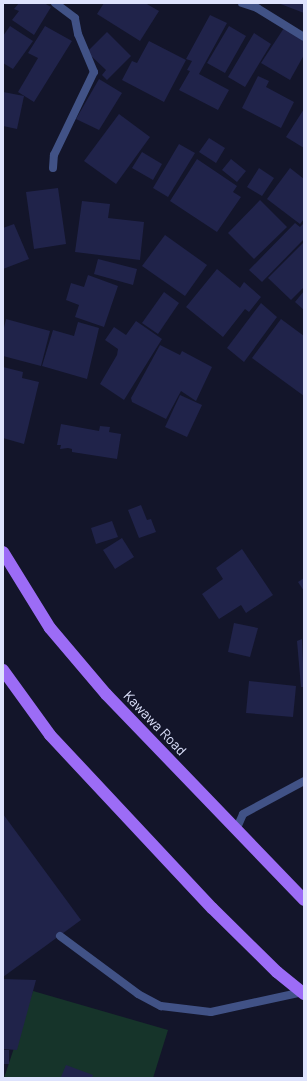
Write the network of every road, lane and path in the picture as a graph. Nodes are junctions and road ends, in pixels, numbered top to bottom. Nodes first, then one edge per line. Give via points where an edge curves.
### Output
1 (55, 3) edge
2 (242, 3) edge
3 (304, 37) edge
4 (53, 168) dead end
5 (3, 552) edge
6 (3, 670) edge
7 (304, 781) edge
8 (236, 830) junction
9 (304, 900) edge
10 (60, 936) dead end
11 (303, 993) edge

1 - 4 street via 75,18 78,34 94,72 54,155
2 - 3 street via 257,8
5 - 8 main road, Kawawa Road via 50,628 106,694
6 - 11 main road via 50,735 212,908 276,972
7 - 8 street via 243,814
8 - 9 main road, Kawawa Road
10 - 11 street via 138,994 161,1006 211,1012

